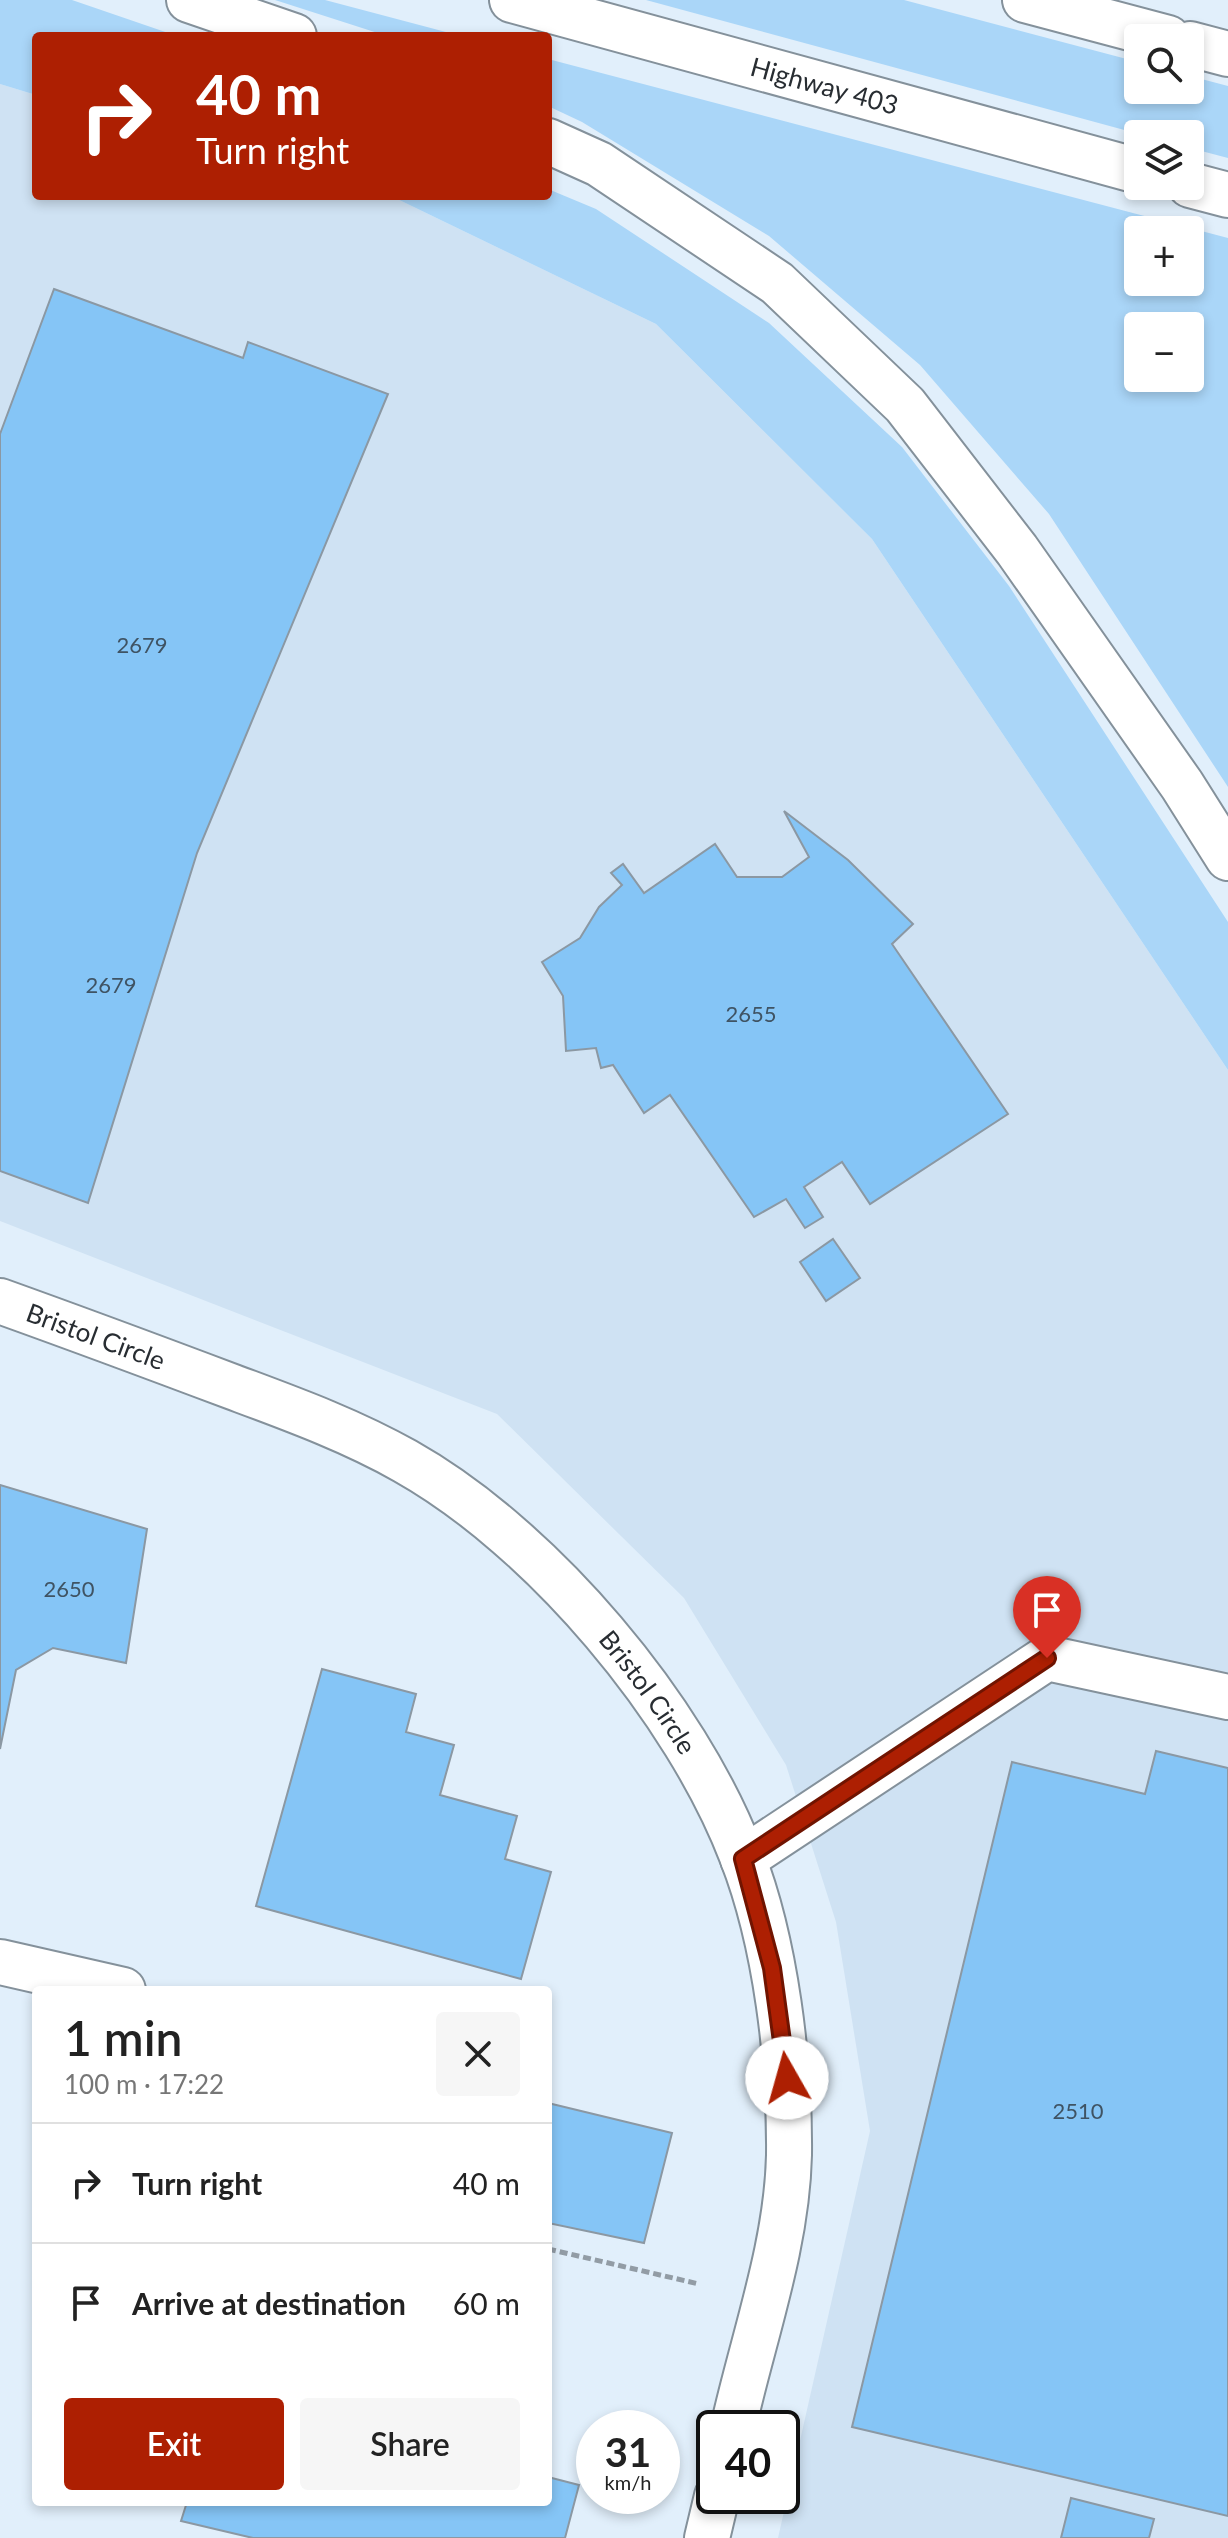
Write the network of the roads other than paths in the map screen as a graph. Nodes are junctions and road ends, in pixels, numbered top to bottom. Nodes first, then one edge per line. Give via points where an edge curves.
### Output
1 (189, 0) edge
2 (512, 0) edge
3 (1025, 0) edge
4 (1124, 26) edge
5 (282, 32) edge
6 (1204, 48) edge
7 (1228, 54) edge
8 (552, 143) edge
9 (1124, 167) edge
10 (1204, 189) edge
11 (1228, 195) edge
12 (1228, 858) edge
13 (0, 1301) edge
14 (1228, 1697) edge
15 (743, 1859) junction
16 (0, 1962) edge
17 (105, 1986) edge
18 (737, 2410) edge
19 (713, 2514) edge
20 (707, 2538) edge

1 - 5 main road
2 - 9 main road, Highway 403
3 - 4 main road
6 - 7 main road
8 - 12 main road via 599,164 777,283 905,405 1017,550
10 - 11 main road
13 - 15 main road, Bristol Circle via 348,1430 482,1512 567,1590 646,1688 716,1799
14 - 15 main road via 1047,1658
15 - 18 main road, Bristol Circle via 772,1968 787,2078 789,2156 775,2258
16 - 17 main road
19 - 20 main road

